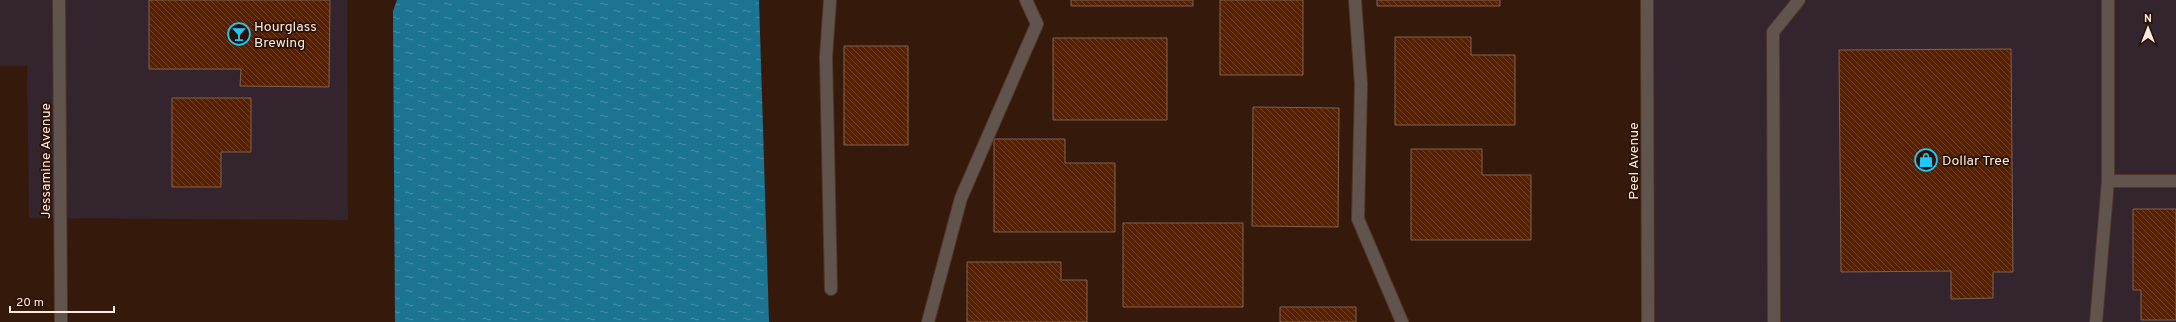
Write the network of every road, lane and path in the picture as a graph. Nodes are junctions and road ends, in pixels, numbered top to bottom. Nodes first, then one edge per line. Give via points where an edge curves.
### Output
1 (59, 0) edge
2 (830, 0) edge
3 (1026, 0) edge
4 (1355, 0) edge
5 (1647, 0) edge
6 (1799, 0) edge
7 (2108, 0) edge
8 (2108, 181) junction
9 (2176, 181) edge
10 (831, 289) dead end
11 (61, 322) edge
12 (928, 322) edge
13 (1402, 322) edge
14 (1648, 322) edge
15 (1774, 322) edge
16 (2096, 322) edge

1 - 11 street, Jessamine Avenue
2 - 10 street via 826,57
3 - 12 street via 1037,24 962,198
4 - 13 street via 1361,84 1358,219
5 - 14 street, Peel Avenue
6 - 15 street via 1773,32
7 - 8 street
8 - 9 street
8 - 16 street

